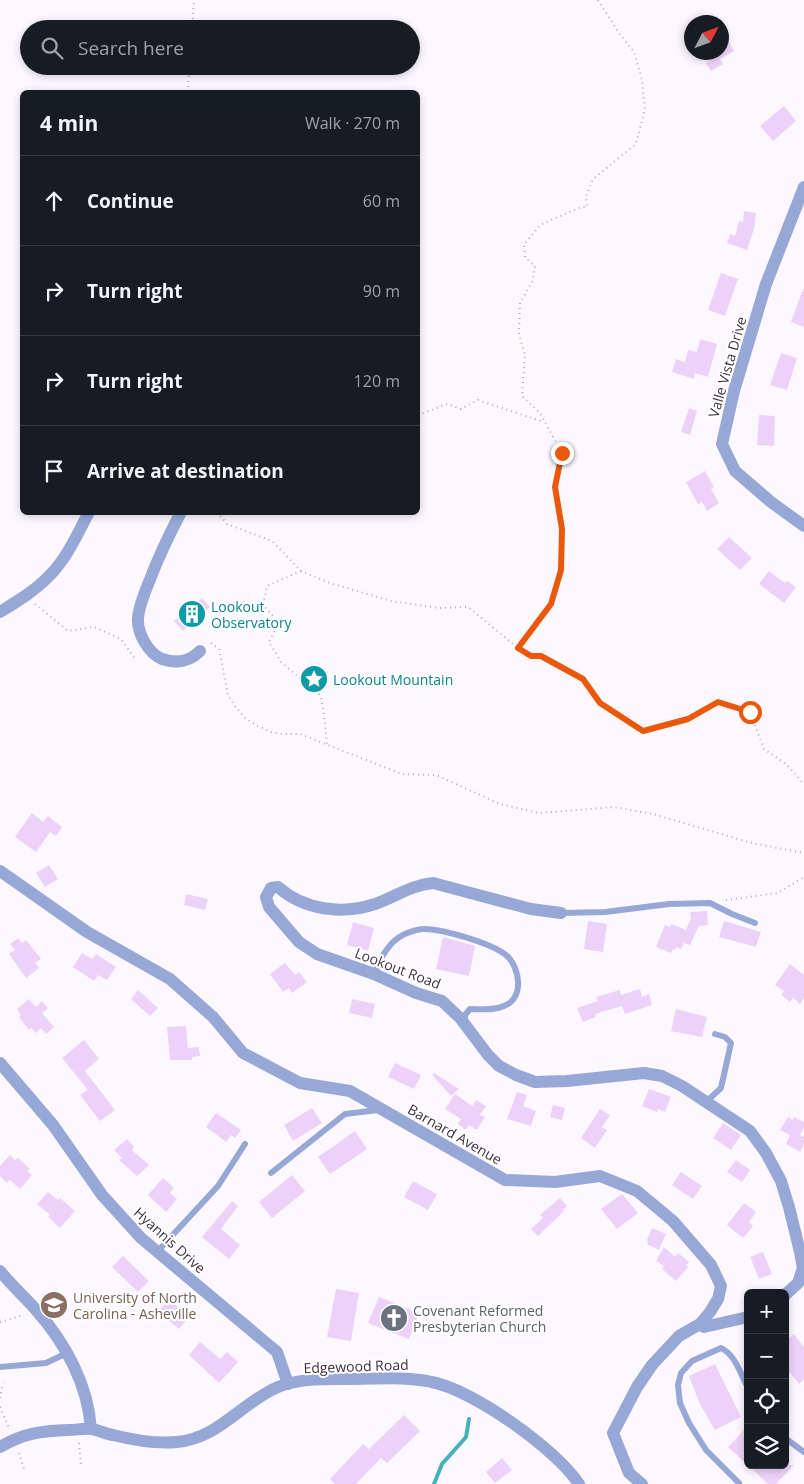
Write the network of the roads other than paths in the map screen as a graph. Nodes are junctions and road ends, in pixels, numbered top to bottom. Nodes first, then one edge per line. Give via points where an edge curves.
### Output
1 (804, 187) edge
2 (88, 515) edge
3 (180, 515) edge
4 (804, 526) edge
5 (0, 612) edge
6 (200, 651) road end
7 (0, 870) edge
8 (561, 913) joint
9 (755, 923) dead end
10 (374, 974) junction
11 (465, 1025) junction
12 (715, 1034) dead end
13 (0, 1063) edge
14 (706, 1101) junction
15 (382, 1109) junction
16 (244, 1144) dead end
17 (272, 1173) dead end
18 (157, 1252) junction
19 (0, 1271) edge
20 (789, 1291) edge
21 (744, 1318) edge
22 (700, 1324) junction
23 (67, 1353) junction
24 (0, 1367) edge
25 (744, 1380) edge
26 (288, 1384) junction
27 (91, 1429) junction
28 (789, 1441) edge
29 (0, 1447) edge
30 (804, 1452) edge
31 (739, 1483) edge
32 (579, 1484) edge
33 (642, 1484) edge

1 - 4 street, Valle Vista Drive via 766,284 722,444 734,471
2 - 5 street via 52,574 29,594
3 - 6 street via 160,555 137,620 144,642 160,658 182,662
7 - 15 street, Barnard Avenue via 87,932 170,979 212,1017 243,1053 300,1083 350,1091
8 - 9 lane via 710,903
8 - 10 street, Lookout Road via 531,909 433,883 420,884 376,903 348,910 315,907 298,901 278,887 271,888 266,897 269,908 298,942 317,954
10 - 11 street, Lookout Road via 442,1001
10 - 11 lane via 390,946 402,935 420,929 436,930 496,948 507,956 516,970 519,985 512,1002 491,1010 470,1010 465,1015
11 - 14 street, Lookout Road via 499,1066 535,1082 567,1082 644,1073 662,1076
12 - 14 lane via 731,1043 721,1088
13 - 18 street, Hyannis Drive via 54,1125 102,1195
14 - 20 street, Lookout Road via 750,1131 780,1181 803,1268 798,1283
15 - 17 lane via 345,1114
15 - 22 street, Barnard Avenue via 505,1180 555,1182 600,1176 637,1191 673,1221 711,1265 720,1286 718,1299
16 - 18 lane via 218,1186
18 - 26 street, Hyannis Drive via 277,1352
19 - 23 street via 37,1311
21 - 22 street via 704,1327
22 - 33 street, Barnard Avenue via 679,1336 652,1365 613,1433 629,1473
23 - 24 lane via 46,1362
23 - 27 street via 89,1407
25 - 31 lane via 732,1358 721,1348 692,1361 681,1373 678,1385 680,1403 689,1423 706,1450
26 - 27 street, Edgewood Road via 263,1395 214,1431 197,1438 159,1442 114,1436
26 - 32 street, Edgewood Road via 385,1378 413,1379 447,1386 487,1406 551,1453
27 - 29 street, Edgewood Road via 37,1431
28 - 30 lane

